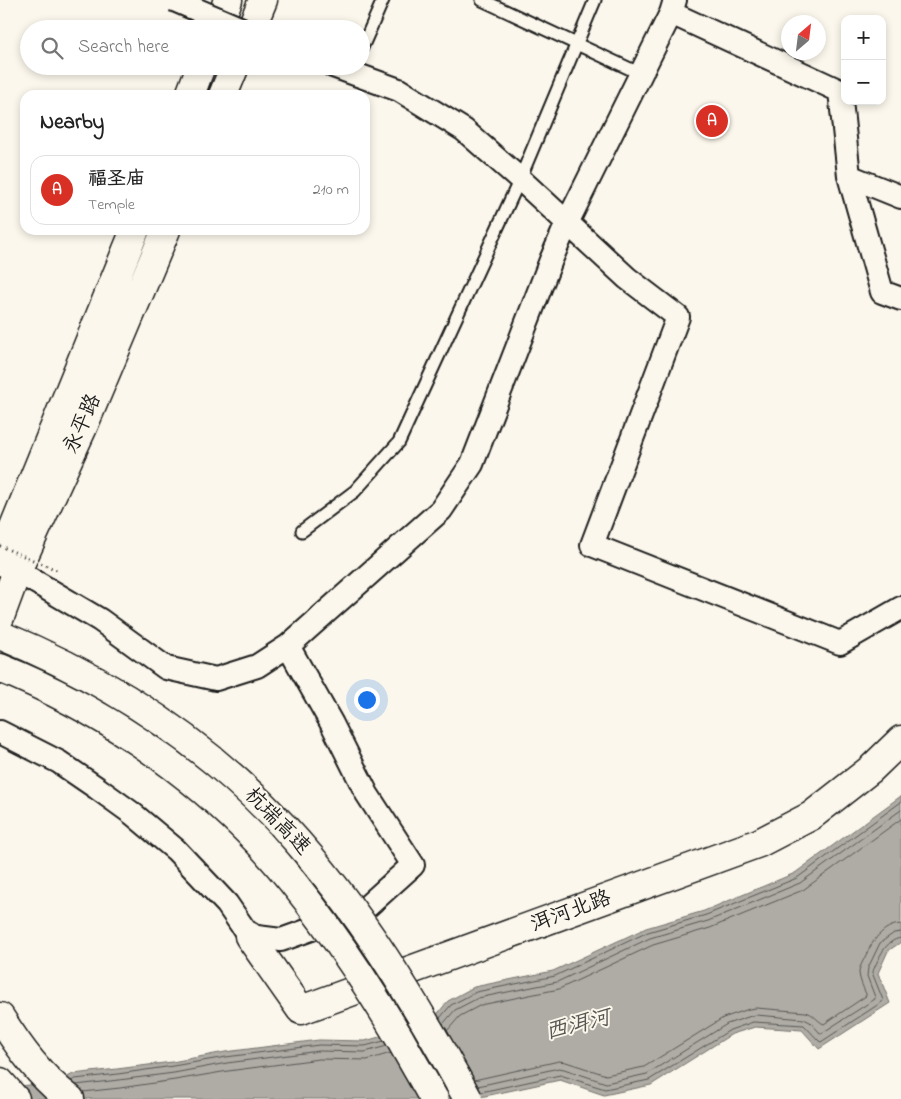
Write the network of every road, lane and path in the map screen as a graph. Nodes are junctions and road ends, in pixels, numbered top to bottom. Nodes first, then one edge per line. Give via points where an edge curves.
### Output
1 (174, 0) edge
2 (228, 0) edge
3 (263, 0) edge
4 (383, 0) edge
5 (482, 0) edge
6 (595, 0) edge
7 (673, 7) edge
8 (220, 20) edge
9 (221, 20) edge
10 (255, 20) edge
11 (370, 30) edge
12 (576, 44) junction
13 (641, 74) junction
14 (198, 75) edge
15 (231, 75) edge
16 (361, 75) edge
17 (192, 90) edge
18 (225, 90) edge
19 (849, 176) junction
20 (520, 179) junction
21 (901, 197) edge
22 (567, 223) junction
23 (133, 235) edge
24 (164, 235) edge
25 (901, 299) edge
26 (302, 531) dead end
27 (0, 546) edge
28 (6, 565) edge
29 (59, 571) dead end
30 (901, 608) edge
31 (0, 617) edge
32 (9, 639) edge
33 (288, 646) junction
34 (2, 669) edge
35 (0, 732) edge
36 (901, 740) edge
37 (249, 936) junction
38 (0, 1017) edge
39 (0, 1082) edge
40 (15, 1099) edge
41 (70, 1099) edge
42 (434, 1099) edge
43 (468, 1099) edge

1 - 9 street, bridge
2 - 8 main road
3 - 10 main road
4 - 11 lane
5 - 12 lane
6 - 12 lane
7 - 13 street
7 - 19 street via 840,91
12 - 13 lane
12 - 20 lane
13 - 22 street
14 - 17 main road
15 - 18 main road
16 - 20 street via 399,90 464,130
19 - 21 street
19 - 25 street via 882,292
20 - 22 street
20 - 26 lane via 399,442 355,491
22 - 30 street via 627,278 678,317 592,546 840,643
22 - 33 street via 472,464 441,510
23 - 28 main road, 永平路
24 - 28 main road, 永平路 via 82,427
27 - 29 path, bridge
28 - 31 main road, 永平路
28 - 33 street via 100,620 166,668 216,679 257,666
32 - 43 main road, 杭瑞高速, bridge via 84,674 142,707 193,743 262,803 304,848 363,924
33 - 37 street via 367,794 413,865 362,911 280,940
34 - 42 main road, 杭瑞高速, bridge via 70,700 126,732 175,767 241,825 281,868 338,941
35 - 37 street via 59,762 176,850 227,904
36 - 37 main road, 洱河北路 via 811,816 759,843 301,1010
38 - 41 main road via 39,1070
39 - 40 main road

